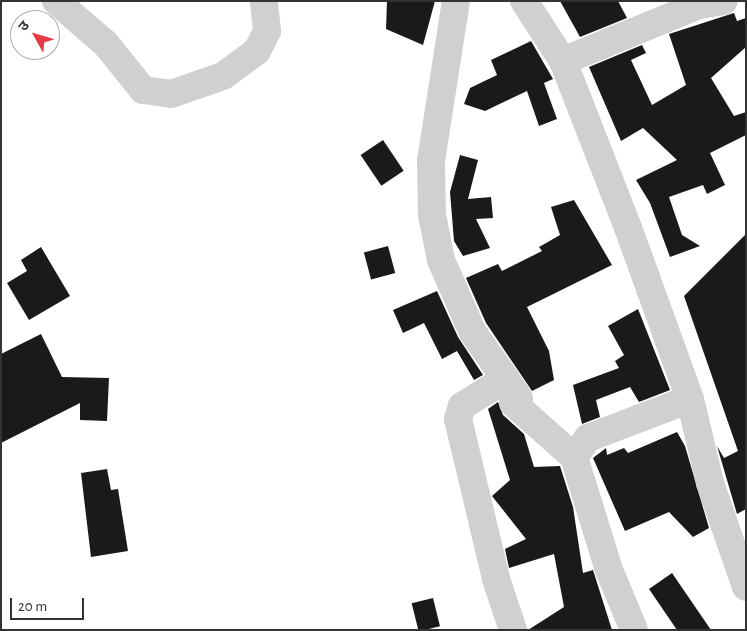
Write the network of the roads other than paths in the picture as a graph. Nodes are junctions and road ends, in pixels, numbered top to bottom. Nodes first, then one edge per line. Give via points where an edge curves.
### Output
1 (56, 1) edge
2 (264, 1) edge
3 (456, 1) edge
4 (524, 1) edge
5 (724, 1) edge
6 (563, 61) junction
7 (512, 393) junction
8 (690, 398) junction
9 (574, 457) junction
10 (746, 587) edge
11 (513, 630) edge
12 (634, 630) edge

1 - 2 street via 106,44 143,90 171,94 223,76 257,52 266,31
3 - 7 street via 431,160 432,215 441,260 472,331
4 - 6 street
5 - 6 street via 698,5
6 - 8 street
7 - 9 street
7 - 11 street via 462,406 458,419 496,579
8 - 9 street via 588,438
8 - 10 street via 710,483
9 - 12 street via 609,570

